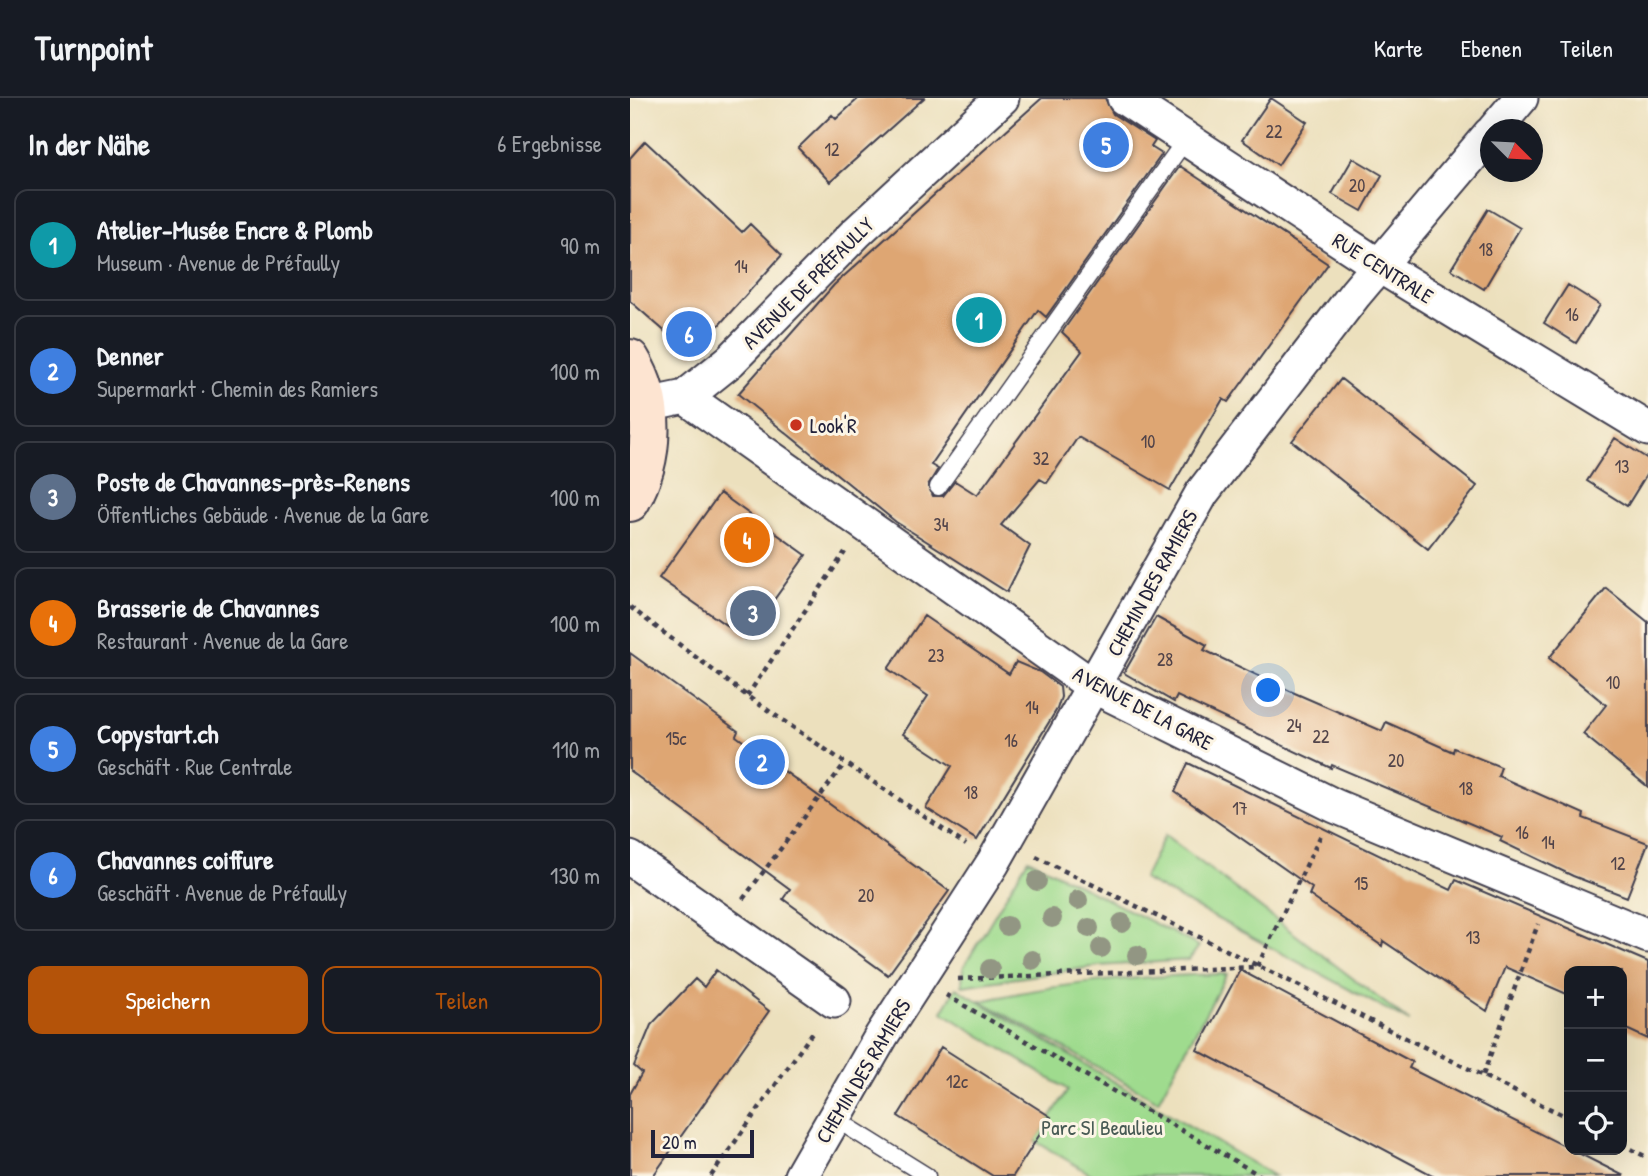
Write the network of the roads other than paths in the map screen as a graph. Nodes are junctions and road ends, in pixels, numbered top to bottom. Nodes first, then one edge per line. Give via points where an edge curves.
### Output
1 (1002, 98) edge
2 (1124, 98) edge
3 (1521, 98) edge
4 (1503, 119) edge
5 (1186, 139) junction
6 (1480, 146) edge
7 (1378, 265) junction
8 (630, 359) edge
9 (685, 397) junction
10 (646, 402) junction
11 (1648, 429) edge
12 (938, 487) dead end
13 (630, 502) edge
14 (1093, 686) junction
15 (630, 858) edge
16 (1648, 936) edge
17 (834, 1001) road end
18 (834, 1118) junction
19 (801, 1176) edge
20 (927, 1176) edge

1 - 9 street, AVENUE DE PRÉFAULLY via 856,233 730,360
2 - 5 street, RUE CENTRALE
3 - 4 street
5 - 7 street, RUE CENTRALE
5 - 12 lane
6 - 7 street, CHEMIN DES RAMIERS
7 - 11 street, RUE CENTRALE
7 - 14 street, CHEMIN DES RAMIERS via 1202,493
8 - 10 street
9 - 10 street
9 - 14 street, AVENUE DE LA GARE via 863,525 903,540
10 - 13 street via 650,422 646,463
14 - 16 street, AVENUE DE LA GARE via 1335,806
14 - 18 street, CHEMIN DES RAMIERS via 999,852
15 - 17 street
18 - 19 street, CHEMIN DES RAMIERS
18 - 20 lane

